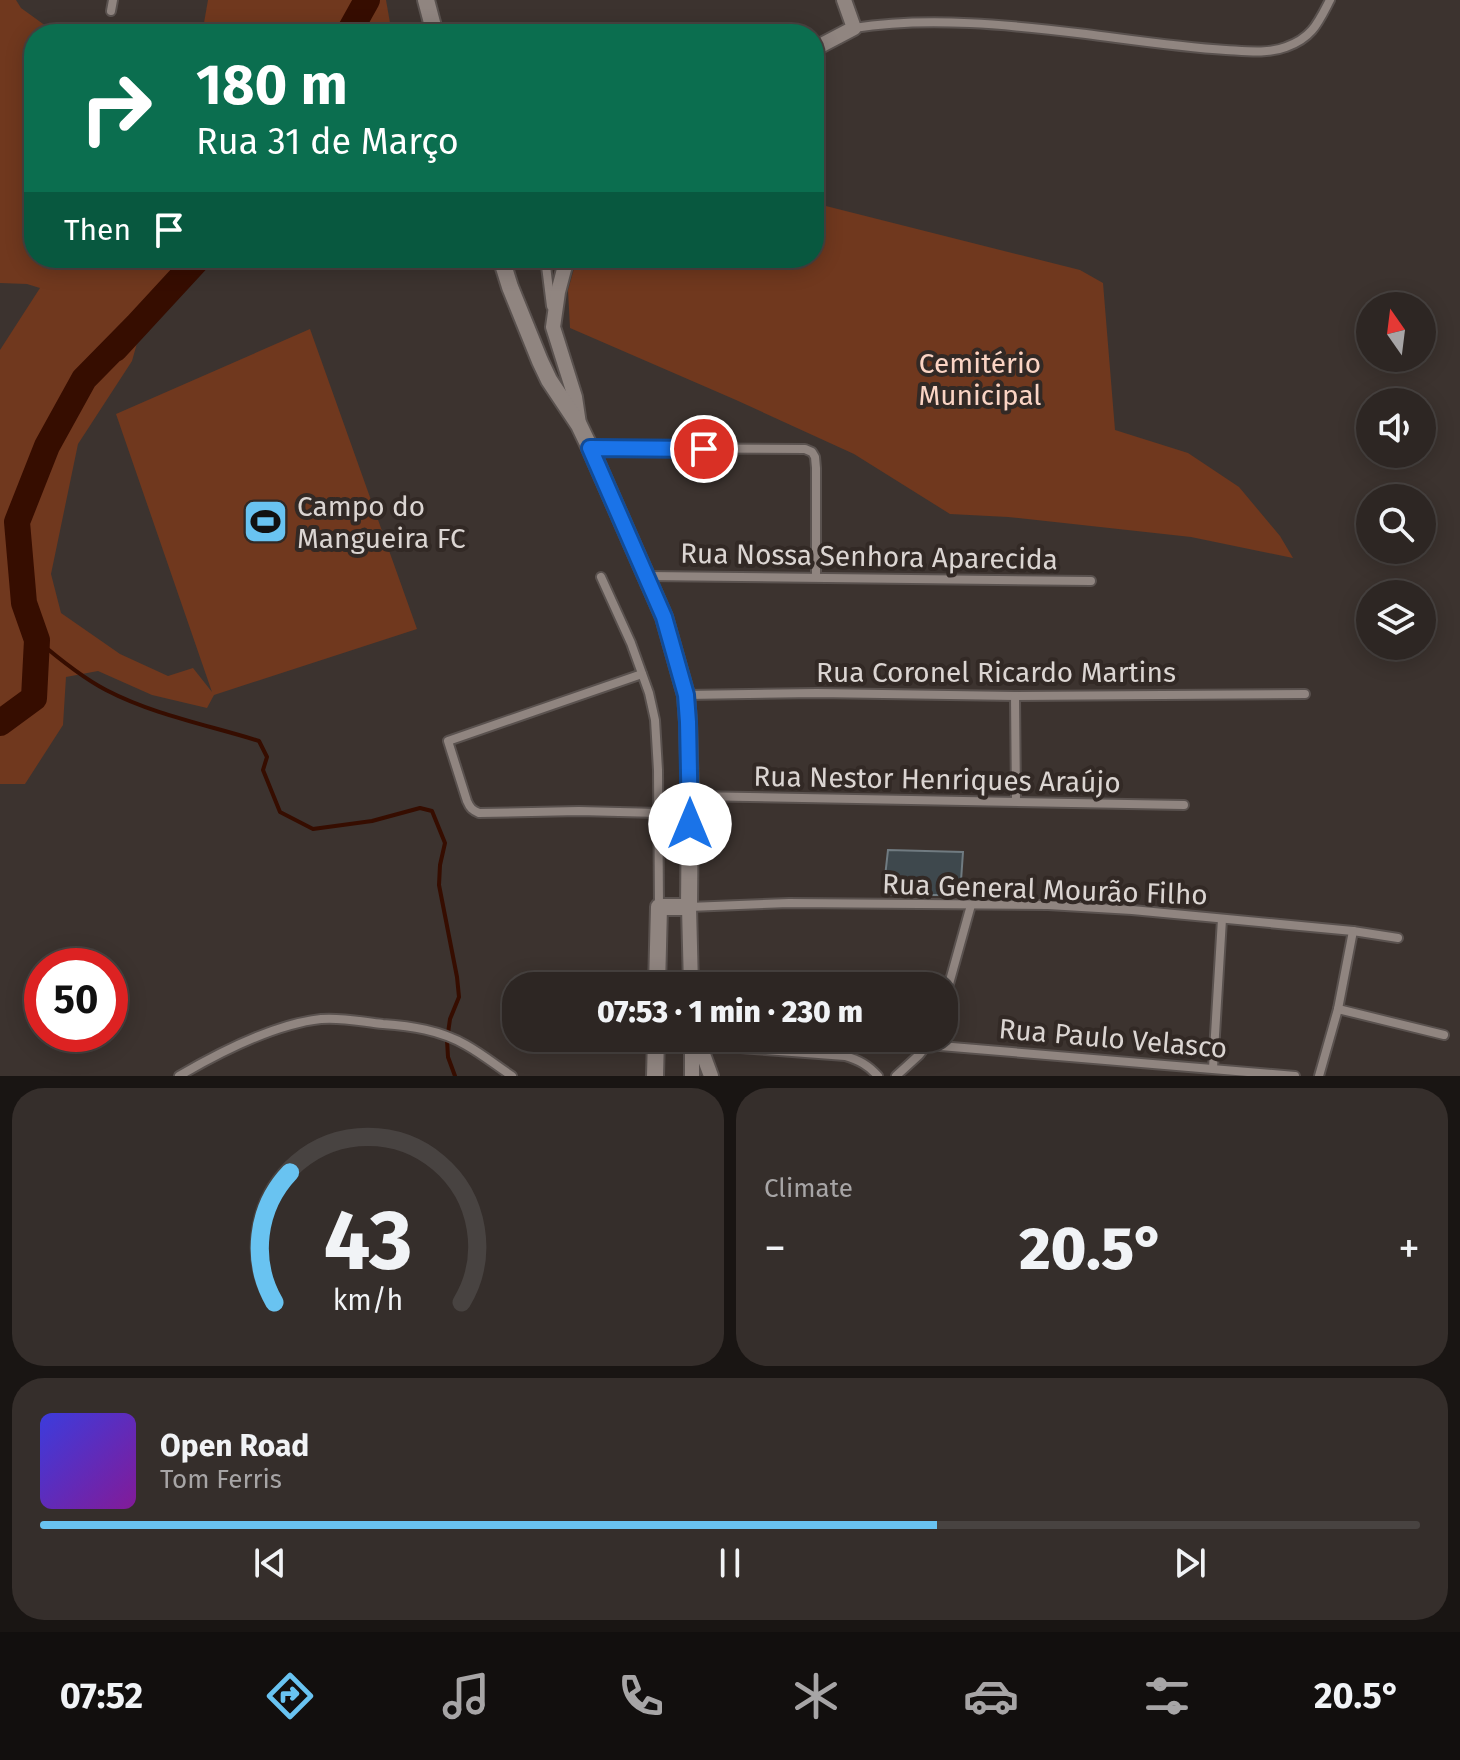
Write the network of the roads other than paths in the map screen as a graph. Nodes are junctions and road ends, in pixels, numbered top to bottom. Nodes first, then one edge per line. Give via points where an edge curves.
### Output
1 (113, 0) edge
2 (426, 0) edge
3 (844, 0) edge
4 (1330, 0) edge
5 (111, 11) dead end
6 (432, 24) edge
7 (854, 28) junction
8 (824, 44) edge
9 (504, 268) edge
10 (546, 268) edge
11 (564, 268) edge
12 (553, 327) junction
13 (579, 425) junction
14 (590, 448) junction
15 (646, 576) junction
16 (601, 577) dead end
17 (816, 577) junction
18 (1091, 581) dead end
19 (642, 674) junction
20 (1305, 694) dead end
21 (686, 695) junction
22 (1015, 696) junction
23 (690, 796) junction
24 (1016, 801) junction
25 (1184, 805) dead end
26 (659, 813) junction
27 (971, 905) junction
28 (659, 907) junction
29 (689, 907) junction
30 (1222, 919) junction
31 (1353, 931) junction
32 (1398, 938) dead end
33 (657, 972) edge
34 (691, 972) edge
35 (952, 972) edge
36 (1338, 1009) junction
37 (1444, 1035) dead end
38 (958, 1044) edge
39 (656, 1052) edge
40 (695, 1052) edge
41 (701, 1052) edge
42 (808, 1052) edge
43 (919, 1052) edge
44 (1213, 1068) junction
45 (1186, 1071) edge
46 (179, 1076) edge
47 (512, 1076) edge
48 (655, 1076) edge
49 (692, 1076) edge
50 (711, 1076) edge
51 (878, 1076) edge
52 (896, 1076) edge
53 (1295, 1076) edge
54 (1319, 1076) edge

1 - 5 street
2 - 6 main road
3 - 7 street
4 - 7 street via 1302,41 1256,52 979,24 888,22
7 - 8 street
9 - 13 main road via 549,380
10 - 12 street
11 - 12 street
12 - 13 street
13 - 14 main road
14 - 15 main road
14 - 17 street via 812,452
15 - 17 street, Rua Nossa Senhora Aparecida
15 - 21 main road
16 - 19 street
17 - 18 street, Rua Nossa Senhora Aparecida
19 - 26 street via 655,720
19 - 26 street via 448,741 470,808 479,813
20 - 22 street, Rua Coronel Ricardo Martins
21 - 22 street, Rua Coronel Ricardo Martins
21 - 23 main road
22 - 24 street
23 - 24 street, Rua Nestor Henriques Araújo
23 - 29 main road
24 - 25 street, Rua Nestor Henriques Araújo
26 - 28 street
27 - 29 street, Rua General Mourão Filho
27 - 30 street, Rua General Mourão Filho via 1093,907
27 - 35 street
28 - 29 main road
28 - 33 main road
29 - 34 street
30 - 31 street, Rua General Mourão Filho
30 - 44 street
31 - 32 street, Rua General Mourão Filho
31 - 36 street
36 - 37 street
36 - 54 street
38 - 45 street, Rua Paulo Velasco
39 - 48 main road
40 - 49 street
41 - 50 street
42 - 51 street via 859,1060
43 - 52 street
44 - 45 street, Rua Paulo Velasco
44 - 53 street, Rua Paulo Velasco
46 - 47 street via 268,1033 325,1019 436,1032 466,1044

